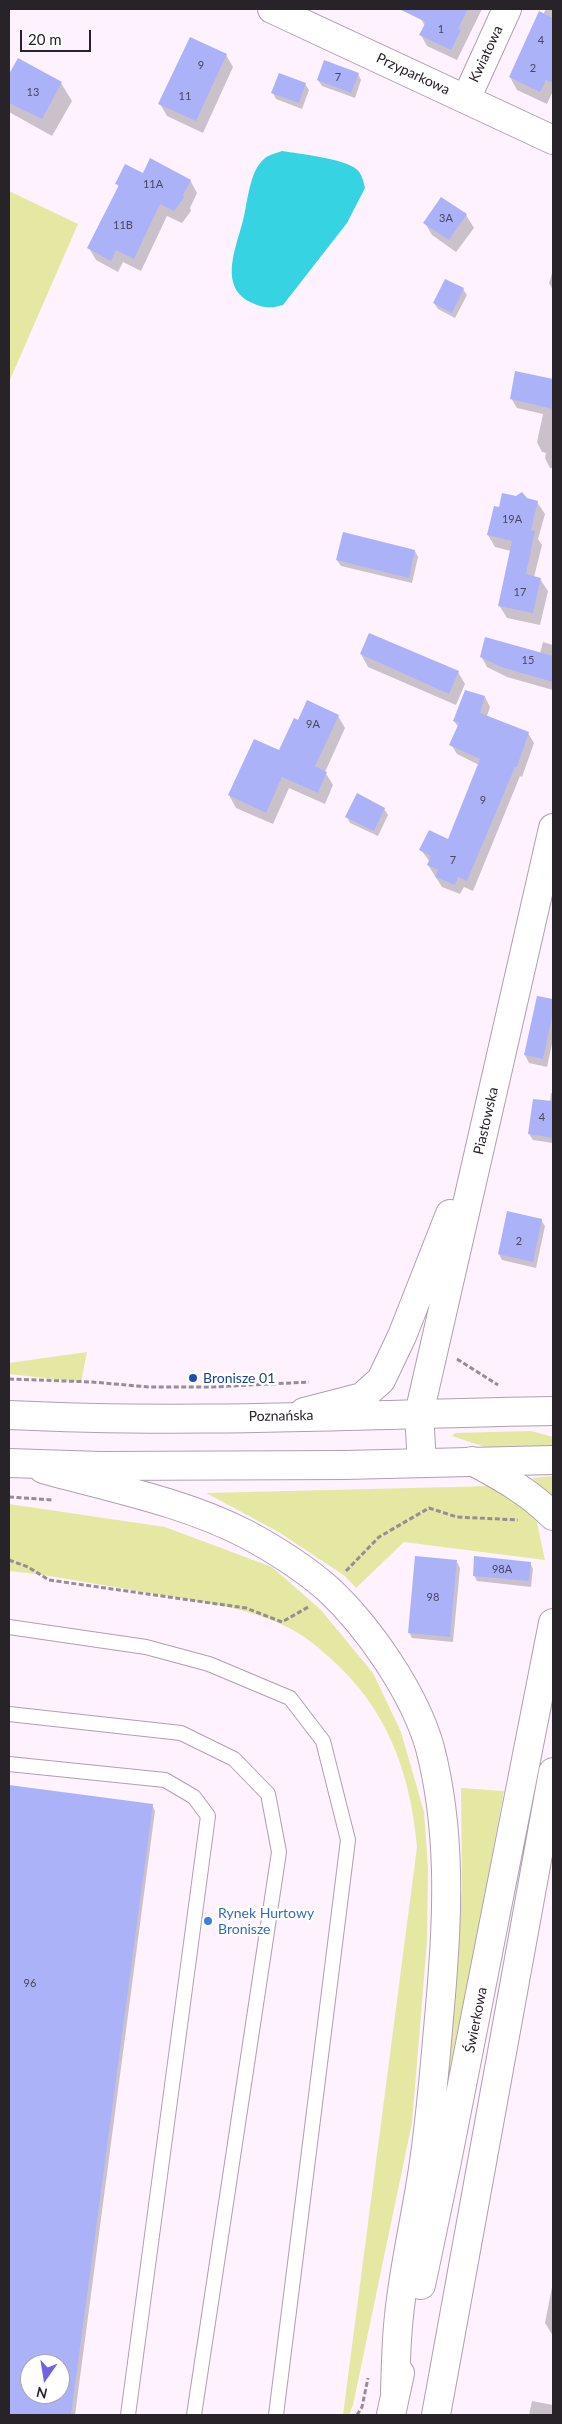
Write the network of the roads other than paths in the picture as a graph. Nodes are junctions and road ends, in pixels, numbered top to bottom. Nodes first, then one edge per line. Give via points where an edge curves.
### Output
1 (272, 9) edge
2 (508, 9) edge
3 (466, 99) junction
4 (553, 140) edge
5 (553, 828) edge
6 (488, 1110) junction
7 (553, 1411) edge
8 (419, 1414) junction
9 (9, 1415) edge
10 (289, 1416) junction
11 (553, 1460) edge
12 (472, 1462) junction
13 (422, 1463) junction
14 (17, 1464) edge
15 (553, 1516) edge
16 (553, 1623) edge
17 (9, 1627) edge
18 (9, 1714) edge
19 (9, 1764) edge
20 (553, 1772) edge
21 (393, 2403) edge
22 (128, 2415) edge
23 (194, 2415) edge
24 (276, 2415) edge
25 (436, 2415) edge

1 - 3 street, Przyparkowa
2 - 3 street, Kwiatowa
3 - 4 street, Przyparkowa
5 - 6 street, Piastowska
6 - 8 street, Piastowska
6 - 10 street via 402,1336 381,1380 362,1397
7 - 8 street, Poznańska
8 - 10 street, Poznańska
8 - 13 street, Piastowska
9 - 10 street, Poznańska
11 - 12 street
12 - 13 street
12 - 15 street via 534,1497
13 - 14 street
14 - 21 street via 205,1515 248,1535 328,1590 362,1627 413,1705 429,1746 439,1790 444,1833 446,1936 424,2163 399,2316
16 - 21 street, Świerkowa via 446,2166
17 - 24 lane via 146,1647 209,1664 290,1698 323,1741 348,1840
18 - 23 lane via 181,1733 234,1759 268,1794 279,1852
19 - 22 lane via 165,1780 194,1797 208,1816
20 - 25 street

